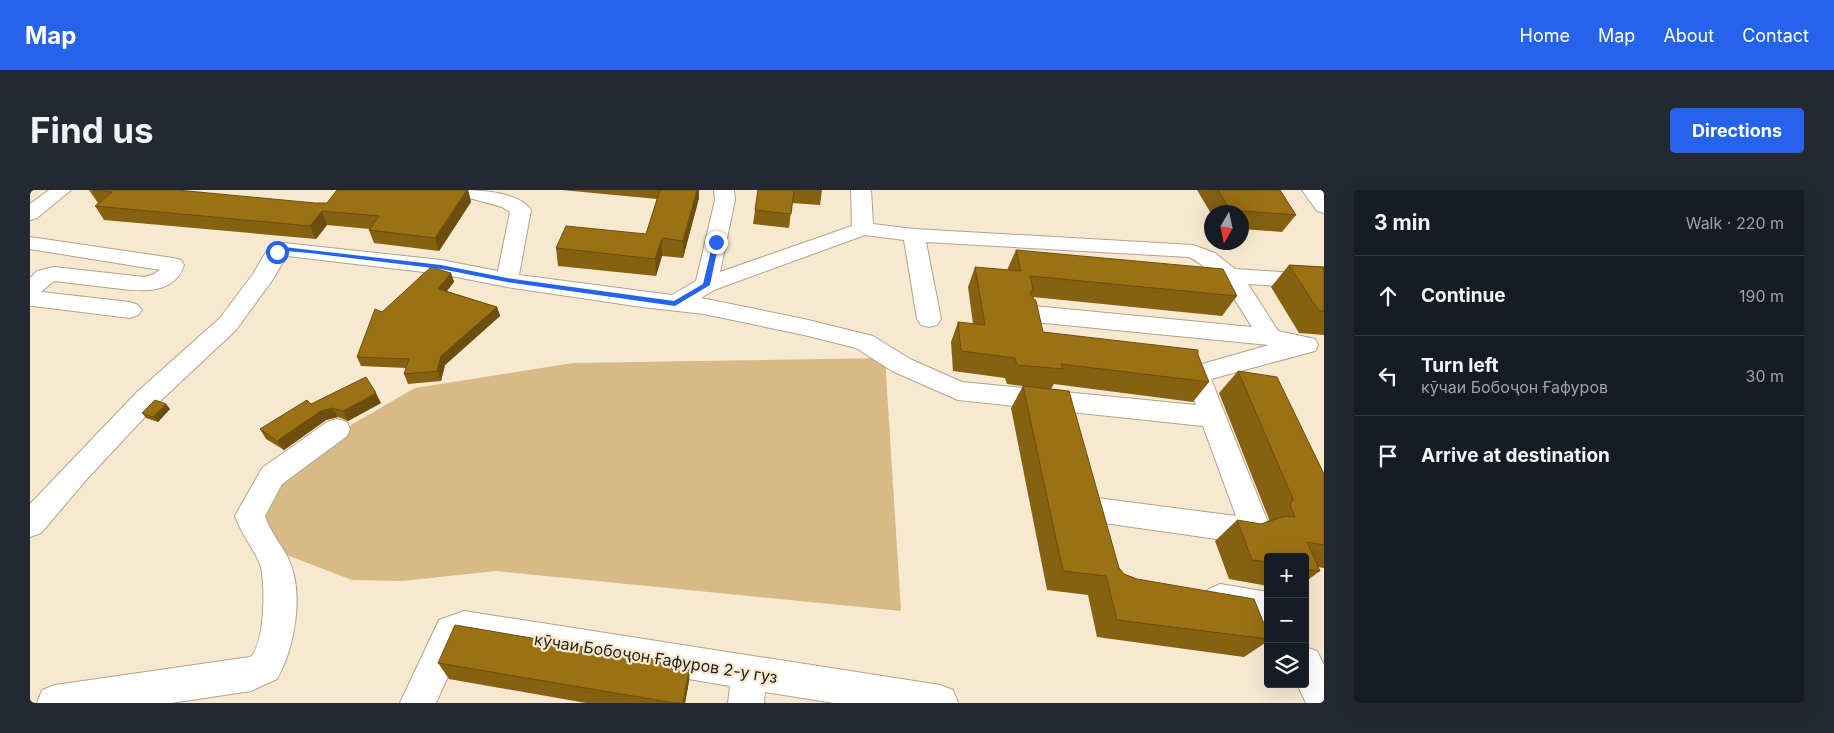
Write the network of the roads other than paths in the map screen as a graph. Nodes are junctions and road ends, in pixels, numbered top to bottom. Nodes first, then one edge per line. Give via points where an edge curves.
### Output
1 (61, 190) edge
2 (462, 190) edge
3 (724, 190) edge
4 (861, 190) edge
5 (1312, 190) edge
6 (1324, 207) edge
7 (30, 214) edge
8 (863, 229) junction
9 (914, 235) junction
10 (30, 243) edge
11 (1231, 276) junction
12 (507, 280) junction
13 (1324, 282) edge
14 (706, 285) junction
15 (30, 290) edge
16 (30, 297) edge
17 (675, 304) junction
18 (130, 310) dead end
19 (1034, 314) edge
20 (929, 319) dead end
21 (1270, 337) junction
22 (1315, 345) edge
23 (1214, 417) junction
24 (337, 429) dead end
25 (30, 524) edge
26 (1107, 542) edge
27 (1193, 595) edge
28 (1264, 606) edge
29 (1309, 672) edge
30 (747, 688) edge
31 (55, 703) edge
32 (418, 703) edge
33 (940, 703) edge
34 (1324, 703) edge

1 - 7 street
2 - 12 street via 522,210
3 - 14 street via 725,200
4 - 8 street
5 - 6 street
8 - 9 street
8 - 14 street
9 - 11 street via 1180,249 1208,257
9 - 20 street
10 - 15 street via 173,265 164,278 155,283 54,274 44,276
11 - 13 street
11 - 21 street
12 - 17 street
12 - 25 street via 441,267 309,251 277,252 228,324 146,399
14 - 17 street
16 - 18 street
17 - 23 street via 704,306 864,342 901,365 958,392 1071,416
19 - 21 street
21 - 22 street
22 - 23 street via 1235,362 1197,374
23 - 26 street via 1252,520 1249,526 1238,529 1094,496
24 - 31 street via 272,476 250,516 253,529 277,567 281,600 272,652 264,668 251,674
27 - 28 street
29 - 34 street
30 - 32 street, кӯчаи Бобоҷон Ғафуров 2-у гуз via 464,626 451,631
30 - 33 street, кӯчаи Бобоҷон Ғафуров 2-у гуз

